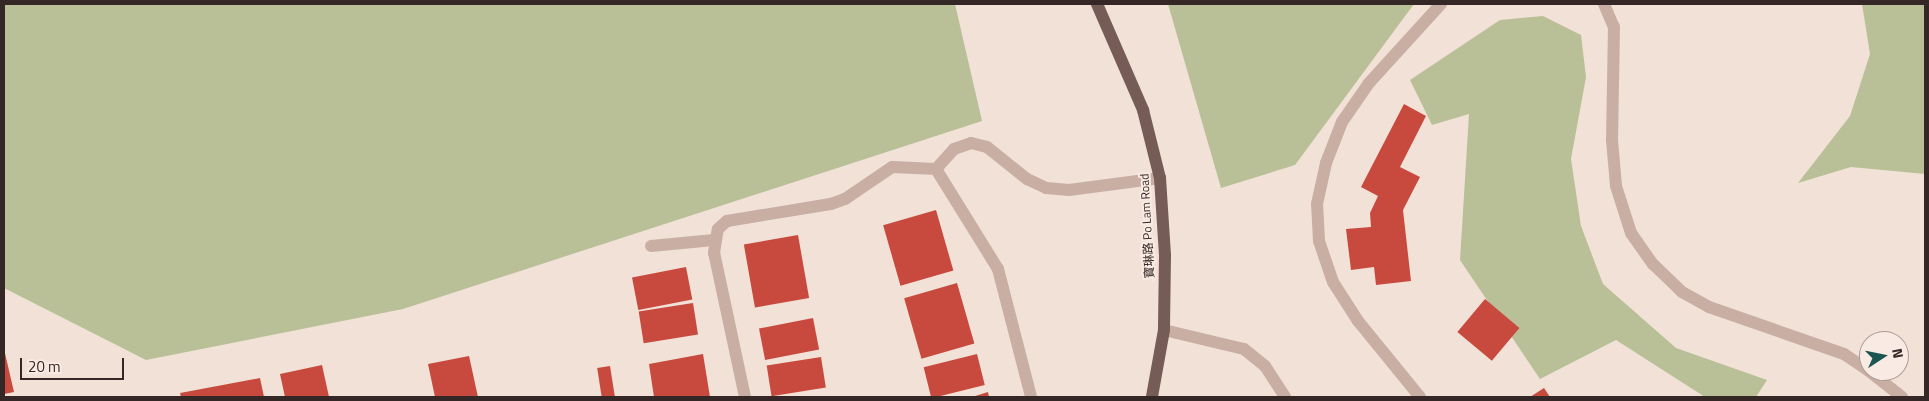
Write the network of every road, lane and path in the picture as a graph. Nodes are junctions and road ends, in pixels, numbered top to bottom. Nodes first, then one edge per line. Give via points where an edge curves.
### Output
1 (1097, 4) edge
2 (1441, 4) edge
3 (1604, 4) edge
4 (936, 169) junction
5 (1160, 178) junction
6 (714, 240) junction
7 (651, 246) dead end
8 (1164, 330) junction
9 (1859, 364) edge
10 (1882, 381) edge
11 (745, 397) edge
12 (1031, 397) edge
13 (1152, 397) edge
14 (1285, 397) edge
15 (1420, 397) edge
16 (1902, 397) edge

1 - 5 main road, 寶琳路 Po Lam Road via 1143,110
2 - 15 street via 1369,83 1342,122 1326,163 1317,204 1319,241 1333,282 1358,321
3 - 9 street via 1614,27 1612,140 1616,186 1631,233 1653,264 1682,292 1709,307 1844,354
4 - 5 street via 954,148 971,143 986,146 1027,179 1046,188 1069,190
4 - 6 street via 892,166 845,199 831,204 727,221
4 - 12 street via 998,269
5 - 8 main road, 寶琳路 Po Lam Road via 1166,255
6 - 7 street
6 - 11 street
8 - 13 main road, 寶琳路 Po Lam Road
8 - 14 street via 1244,349 1265,366
10 - 16 street

